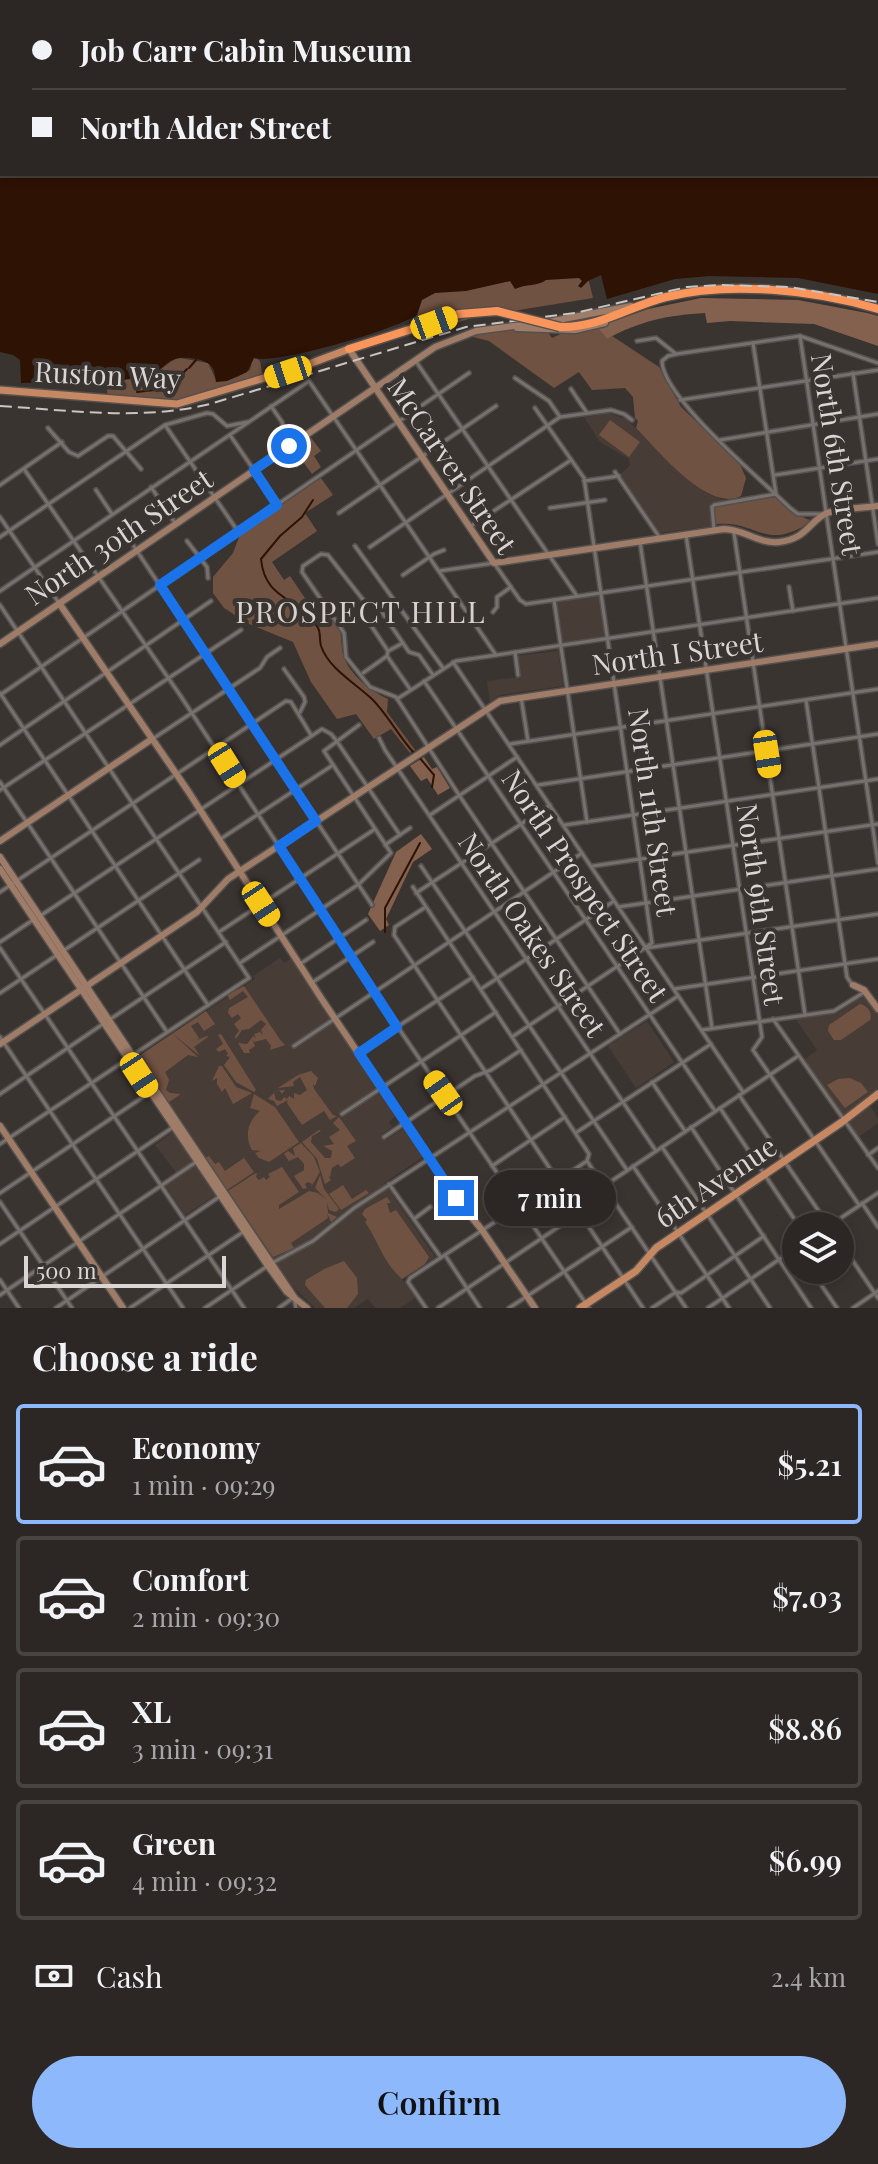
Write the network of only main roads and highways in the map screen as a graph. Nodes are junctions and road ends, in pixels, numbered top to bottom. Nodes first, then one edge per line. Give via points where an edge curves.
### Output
1 (878, 311) edge
2 (614, 316) junction
3 (349, 349) joint
4 (0, 390) edge
5 (878, 1094) edge
6 (585, 1307) edge

1 - 2 highway via 818,300 702,295
1 - 2 highway via 818,296 698,291
2 - 3 highway, bridge via 558,329 497,311 459,314
3 - 4 main road, Ruston Way via 177,404
5 - 6 main road, 6th Avenue via 678,1233

